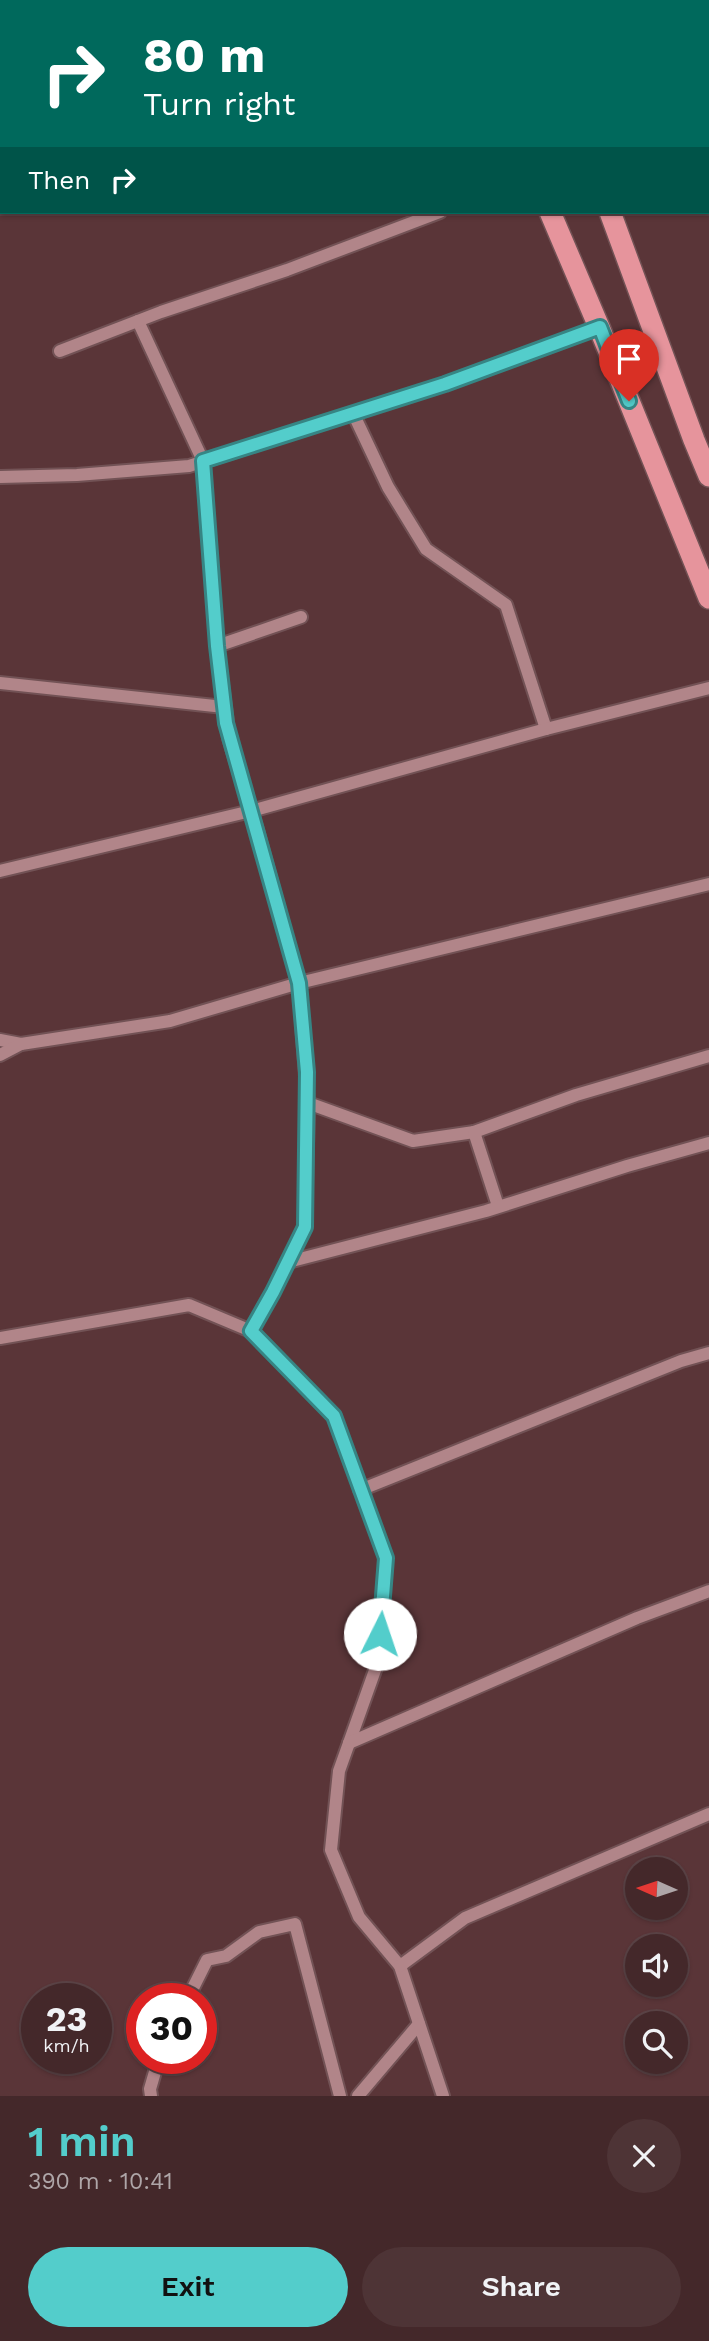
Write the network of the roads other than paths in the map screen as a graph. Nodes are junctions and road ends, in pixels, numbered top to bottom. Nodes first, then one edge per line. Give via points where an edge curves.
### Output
1 (435, 214) edge
2 (551, 214) edge
3 (611, 214) edge
4 (138, 321) junction
5 (600, 327) junction
6 (60, 351) dead end
7 (354, 413) junction
8 (701, 438) edge
9 (203, 461) junction
10 (709, 476) edge
11 (0, 477) edge
12 (709, 598) edge
13 (301, 617) dead end
14 (217, 646) junction
15 (0, 683) edge
16 (709, 688) edge
17 (224, 707) junction
18 (546, 729) junction
19 (251, 811) junction
20 (0, 871) edge
21 (709, 884) edge
22 (299, 983) junction
23 (0, 1040) edge
24 (21, 1044) junction
25 (0, 1055) edge
26 (709, 1056) edge
27 (308, 1104) junction
28 (474, 1132) junction
29 (709, 1143) edge
30 (498, 1206) junction
31 (288, 1262) junction
32 (251, 1331) junction
33 (0, 1338) edge
34 (709, 1353) edge
35 (360, 1490) junction
36 (709, 1591) edge
37 (349, 1743) junction
38 (709, 1814) edge
39 (400, 1966) junction
40 (196, 1983) edge
41 (419, 2024) junction
42 (154, 2074) edge
43 (151, 2096) edge
44 (340, 2096) edge
45 (358, 2096) edge
46 (443, 2096) edge

1 - 4 street
2 - 5 highway
3 - 8 highway
4 - 6 street
4 - 9 street
5 - 7 street
5 - 12 highway
7 - 9 street
7 - 18 street via 388,487 426,548 506,605
8 - 10 highway
9 - 11 street via 77,475
9 - 14 street
13 - 14 street
14 - 17 street
15 - 17 street
16 - 18 street
17 - 19 street
18 - 19 street
19 - 20 street
19 - 22 street
21 - 22 street
22 - 24 street via 170,1021
22 - 27 street
23 - 24 street
24 - 25 street
26 - 28 street
27 - 28 street via 413,1141
27 - 31 street via 305,1227
28 - 30 street
29 - 30 street
30 - 31 street
31 - 32 street
32 - 33 street via 189,1305
32 - 35 street via 334,1416
34 - 35 street
35 - 37 street via 386,1558 379,1660
36 - 37 street
37 - 39 street via 339,1770 331,1850 359,1917
38 - 39 street via 465,1918
39 - 41 street
40 - 44 street via 207,1960 226,1956 259,1932 295,1924
41 - 45 street
41 - 46 street
42 - 43 street

